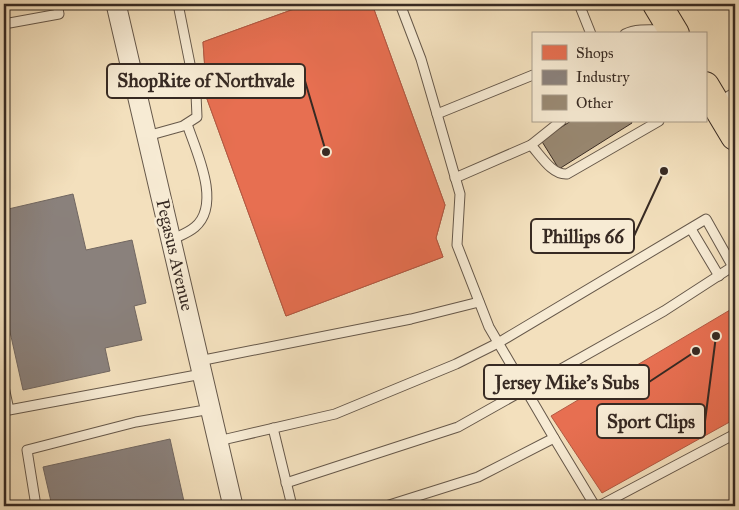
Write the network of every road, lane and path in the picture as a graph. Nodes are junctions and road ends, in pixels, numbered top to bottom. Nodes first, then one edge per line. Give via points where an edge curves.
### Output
1 (57, 4) edge
2 (116, 4) edge
3 (178, 4) edge
4 (400, 4) edge
5 (579, 4) edge
6 (658, 4) edge
7 (4, 24) edge
8 (590, 32) edge
9 (628, 32) edge
10 (674, 32) edge
11 (532, 75) edge
12 (719, 94) edge
13 (437, 114) junction
14 (560, 122) edge
15 (659, 122) edge
16 (187, 124) junction
17 (147, 136) junction
18 (735, 136) edge
19 (531, 145) junction
20 (455, 178) junction
21 (691, 228) junction
22 (171, 240) junction
23 (734, 266) edge
24 (719, 276) junction
25 (480, 302) junction
26 (498, 343) junction
27 (201, 368) junction
28 (4, 388) edge
29 (526, 389) junction
30 (211, 409) junction
31 (273, 428) junction
32 (735, 434) edge
33 (554, 438) junction
34 (218, 441) junction
35 (286, 483) junction
36 (36, 506) edge
37 (233, 506) edge
38 (292, 506) edge
39 (386, 506) edge
40 (595, 506) edge
41 (599, 506) edge

1 - 7 lane via 59,14
2 - 17 street, Pegasus Avenue
3 - 16 lane via 196,94 197,117
4 - 13 lane
5 - 8 lane
6 - 10 main road
9 - 10 lane
11 - 13 lane
12 - 18 main road
13 - 20 lane
14 - 19 lane
15 - 19 lane via 567,174 552,169
16 - 17 lane
16 - 22 lane via 203,170 206,205 195,227
17 - 22 street, Pegasus Avenue
19 - 20 lane
20 - 25 lane via 460,194 457,245
21 - 23 lane via 706,220
21 - 24 lane
21 - 26 lane
22 - 27 street, Pegasus Avenue
23 - 24 lane
24 - 29 lane
25 - 26 lane
25 - 27 lane
26 - 29 lane
26 - 31 lane via 335,414
27 - 28 lane via 9,410
27 - 30 street, Pegasus Avenue
29 - 33 lane
29 - 35 lane via 458,427
30 - 34 street, Pegasus Avenue
30 - 36 lane via 136,422 27,450
31 - 34 lane
31 - 35 lane
32 - 41 lane
33 - 39 lane via 478,477
33 - 40 lane
34 - 37 street, Pegasus Avenue
35 - 38 lane

